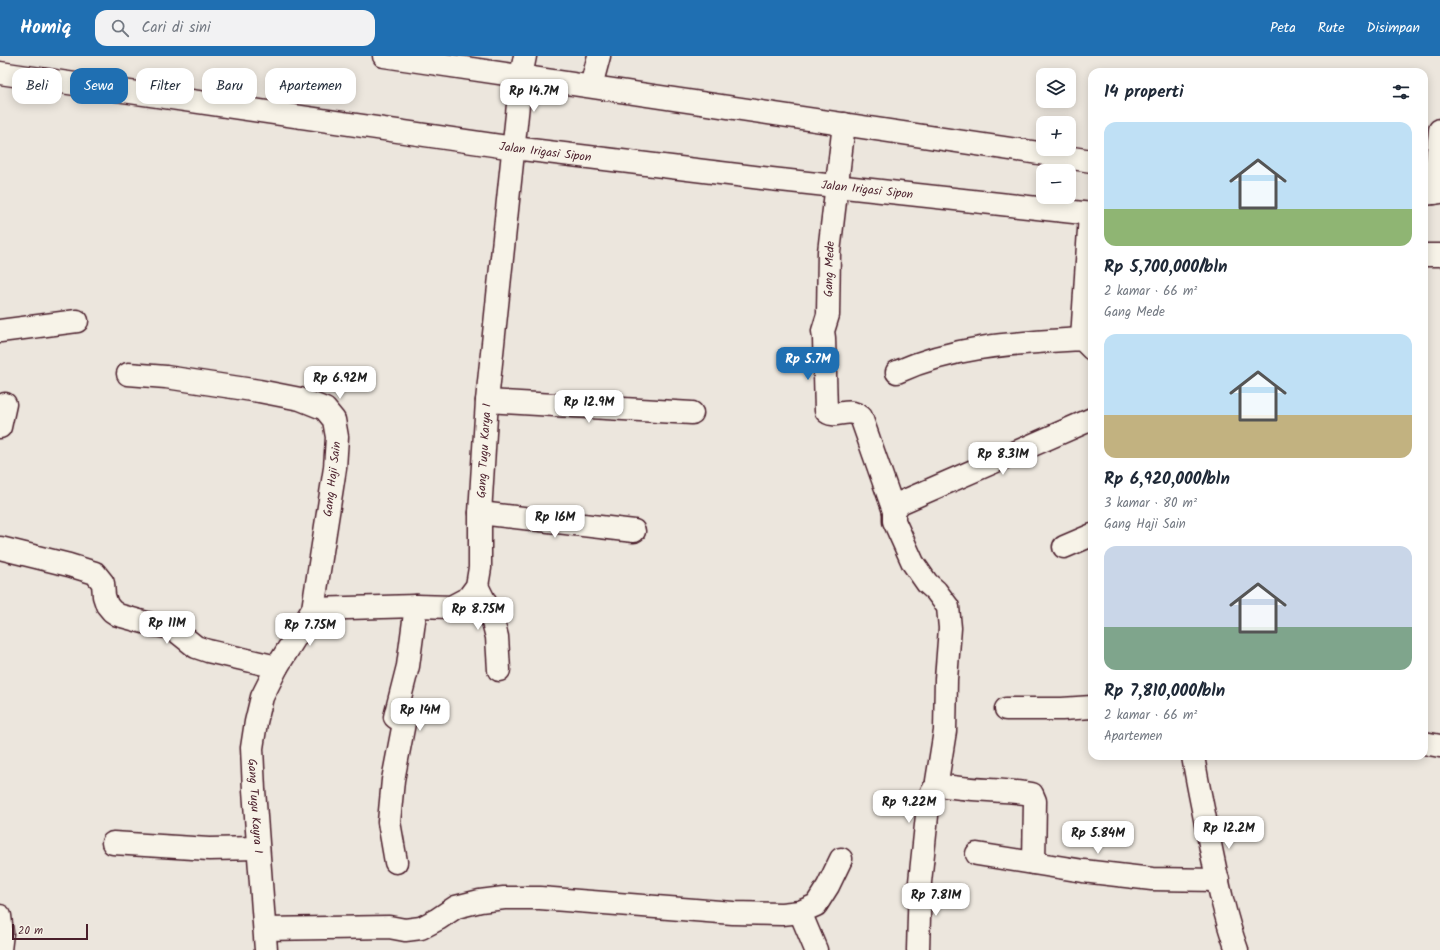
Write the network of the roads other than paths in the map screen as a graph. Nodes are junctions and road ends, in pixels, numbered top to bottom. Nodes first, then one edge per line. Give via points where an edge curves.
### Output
1 (384, 56) edge
2 (599, 56) edge
3 (0, 73) edge
4 (522, 73) edge
5 (591, 86) junction
6 (1440, 130) edge
7 (843, 132) junction
8 (514, 142) junction
9 (1088, 162) edge
10 (838, 178) junction
11 (1433, 193) edge
12 (1088, 214) edge
13 (1428, 255) edge
14 (1440, 255) edge
15 (1088, 312) edge
16 (77, 321) dead end
17 (0, 331) edge
18 (1087, 344) edge
19 (897, 372) dead end
20 (128, 374) dead end
21 (487, 401) junction
22 (5, 404) dead end
23 (692, 413) dead end
24 (1088, 420) edge
25 (0, 427) edge
26 (894, 511) junction
27 (480, 513) junction
28 (634, 531) dead end
29 (1088, 537) edge
30 (1064, 547) dead end
31 (0, 548) edge
32 (477, 586) junction
33 (416, 606) junction
34 (313, 609) junction
35 (277, 667) junction
36 (498, 670) dead end
37 (1088, 707) edge
38 (1006, 709) dead end
39 (1428, 744) edge
40 (1440, 746) edge
41 (1194, 760) edge
42 (939, 785) junction
43 (113, 842) dead end
44 (258, 848) junction
45 (976, 854) dead end
46 (841, 859) dead end
47 (396, 862) dead end
48 (1034, 863) junction
49 (1218, 880) junction
50 (800, 912) junction
51 (0, 916) edge
52 (265, 928) junction
53 (0, 950) edge
54 (266, 950) edge
55 (816, 950) edge
56 (918, 950) edge
57 (1236, 950) edge

1 - 4 street
2 - 5 street
3 - 8 street, Jalan Irigasi Sipon
4 - 5 street
4 - 8 street, Gang Tugu Karya I
5 - 7 street
6 - 11 street
7 - 9 street
7 - 10 street, Gang Mede
8 - 10 street, Jalan Irigasi Sipon
8 - 21 street, Gang Tugu Karya I
10 - 12 street, Jalan Irigasi Sipon
10 - 26 street, Gang Mede via 829,252 828,314 823,331 826,411 833,414 856,413 861,417
13 - 14 street
15 - 18 street
16 - 17 street
18 - 19 street via 1006,344 957,352 919,362
20 - 34 street, Gang Haji Sain via 259,391 300,399 326,409 334,420 337,438 335,468
21 - 23 street
21 - 27 street, Gang Tugu Karya I
22 - 25 street
24 - 26 street via 900,502
26 - 42 street via 894,521 913,563 948,608 950,628 945,731 937,781
27 - 28 street
27 - 32 street, Gang Tugu Karya I via 480,568
29 - 30 street
31 - 35 street via 95,573 103,583 107,604 118,615 167,627 208,651
32 - 33 street via 468,598 452,607
32 - 36 street via 491,614 497,637
33 - 34 street
33 - 47 street via 408,666 395,717 404,723 393,780 389,822
34 - 35 street
35 - 44 street, Gang Tugu Kayra I via 262,697 252,748
37 - 38 street
39 - 40 street
41 - 49 street
42 - 48 street via 1032,794 1035,800
42 - 56 street via 932,791 928,806 920,882
43 - 44 street via 209,849
44 - 52 street, Gang Tugu Kayra I
45 - 48 street
46 - 50 street via 816,905
48 - 49 street via 1152,879
49 - 57 street
50 - 52 street via 733,913 540,898 504,898 456,907 421,928
50 - 55 street
51 - 53 street
52 - 54 street, Gang Tugu Kayra I

